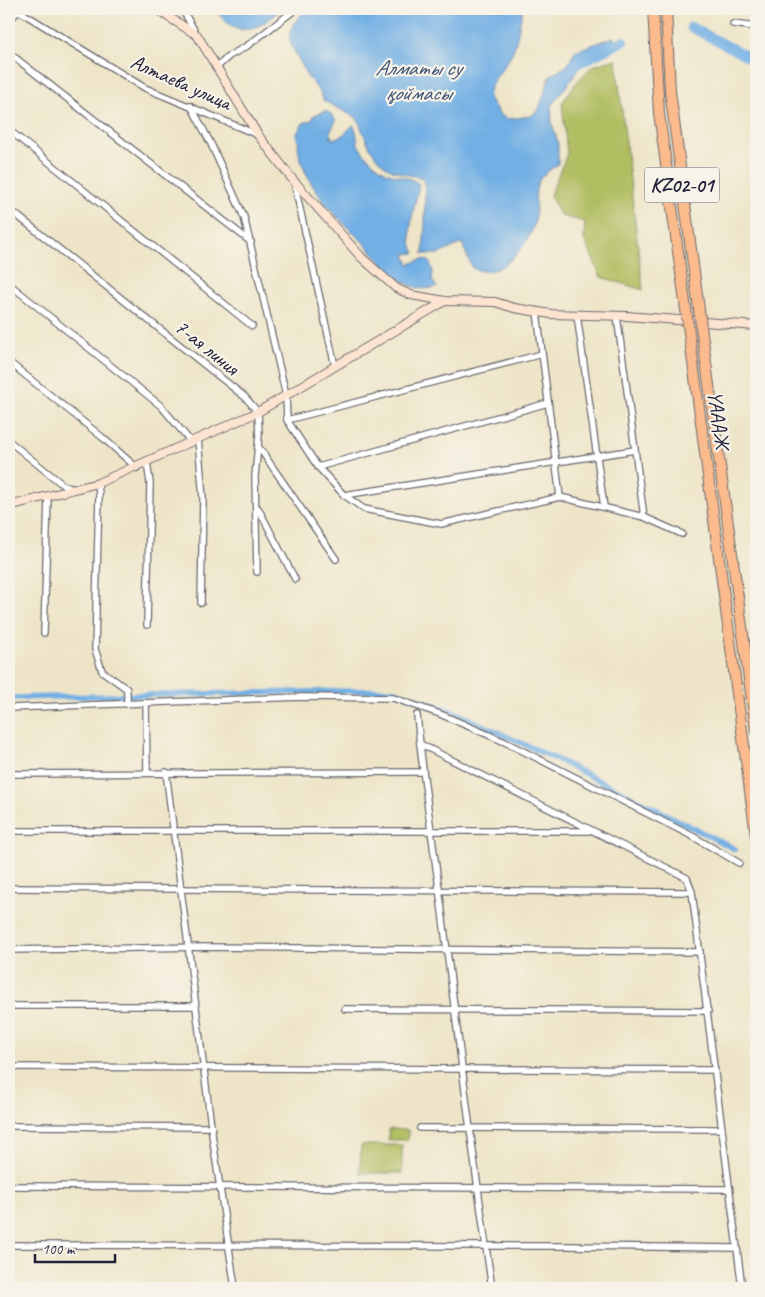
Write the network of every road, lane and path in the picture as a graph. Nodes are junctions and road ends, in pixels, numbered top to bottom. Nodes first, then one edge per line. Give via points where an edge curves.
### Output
1 (156, 9) edge
2 (182, 9) edge
3 (296, 9) edge
4 (653, 9) edge
5 (666, 9) edge
6 (17, 10) edge
7 (9, 21) edge
8 (733, 24) dead end
9 (756, 27) edge
10 (197, 35) junction
11 (9, 53) edge
12 (216, 68) junction
13 (191, 106) junction
14 (9, 130) edge
15 (258, 135) junction
16 (293, 180) junction
17 (9, 209) edge
18 (252, 242) junction
19 (9, 284) edge
20 (445, 301) junction
21 (537, 312) junction
22 (577, 315) junction
23 (617, 316) junction
24 (252, 326) dead end
25 (756, 326) edge
26 (542, 354) junction
27 (9, 362) edge
28 (335, 366) junction
29 (286, 394) junction
30 (548, 403) junction
31 (258, 412) junction
32 (287, 420) junction
33 (9, 441) edge
34 (194, 441) junction
35 (258, 446) junction
36 (635, 450) junction
37 (597, 456) junction
38 (147, 462) junction
39 (556, 463) junction
40 (318, 467) junction
41 (137, 468) junction
42 (98, 483) junction
43 (74, 490) junction
44 (344, 495) junction
45 (48, 497) junction
46 (560, 497) junction
47 (9, 506) edge
48 (257, 506) junction
49 (604, 507) junction
50 (644, 517) junction
51 (682, 534) dead end
52 (336, 559) dead end
53 (257, 572) dead end
54 (296, 579) dead end
55 (201, 603) dead end
56 (147, 625) dead end
57 (44, 633) dead end
58 (127, 701) junction
59 (146, 703) junction
60 (9, 708) edge
61 (416, 715) dead end
62 (756, 730) edge
63 (420, 744) junction
64 (147, 772) junction
65 (166, 772) junction
66 (422, 772) junction
67 (9, 774) edge
68 (173, 831) junction
69 (430, 831) junction
70 (590, 831) junction
71 (9, 832) edge
72 (756, 835) edge
73 (739, 863) dead end
74 (9, 888) edge
75 (180, 889) junction
76 (439, 890) junction
77 (692, 892) junction
78 (188, 947) junction
79 (447, 949) junction
80 (9, 950) edge
81 (700, 952) junction
82 (9, 1006) edge
83 (195, 1006) junction
84 (344, 1009) dead end
85 (455, 1009) junction
86 (708, 1011) junction
87 (9, 1066) edge
88 (203, 1067) junction
89 (462, 1068) junction
90 (715, 1070) junction
91 (9, 1126) edge
92 (211, 1127) junction
93 (420, 1128) dead end
94 (469, 1128) junction
95 (722, 1129) junction
96 (9, 1186) edge
97 (219, 1186) junction
98 (477, 1187) junction
99 (729, 1189) junction
100 (9, 1245) edge
101 (228, 1246) junction
102 (486, 1246) junction
103 (737, 1248) junction
104 (235, 1288) edge
105 (492, 1288) edge
106 (742, 1288) edge

1 - 10 street
2 - 10 street
3 - 12 street
4 - 72 highway, ҮАААЖ / KZ02-01 via 659,113
5 - 62 highway, ҮАААЖ / KZ02-01 via 676,140
6 - 7 street
6 - 13 street, Алтаева улица via 145,88
8 - 9 street
10 - 12 street
11 - 18 street
12 - 15 street
13 - 15 street, Алтаева улица
13 - 18 street via 237,201
14 - 24 street
15 - 16 street
16 - 20 street via 362,258 396,288 411,295
16 - 28 street
17 - 31 street, 7-ая линия via 244,397
18 - 29 street
19 - 34 street via 161,406
20 - 21 street via 495,302
20 - 28 street
21 - 22 street
21 - 26 street
22 - 23 street
22 - 37 street
23 - 25 street
23 - 36 street
26 - 30 street
26 - 32 street
27 - 41 street
28 - 29 street
29 - 31 street
29 - 32 street
30 - 39 street
30 - 40 street
31 - 34 street
31 - 35 street
32 - 40 street
33 - 43 street via 63,485
34 - 38 street
34 - 55 street via 203,498
35 - 48 street
35 - 52 street
36 - 37 street
36 - 50 street
37 - 39 street
37 - 49 street
38 - 41 street
38 - 56 street via 150,483
39 - 44 street
39 - 46 street
40 - 44 street
41 - 42 street
42 - 43 street
42 - 58 street via 95,649 102,671 127,689
43 - 45 street
44 - 46 street via 364,509 441,524
45 - 47 street
45 - 57 street
46 - 49 street
48 - 53 street
48 - 54 street
49 - 50 street
50 - 51 street
58 - 59 street
58 - 60 street
59 - 64 street
59 - 73 street via 393,698 505,742
61 - 63 street
63 - 66 street
63 - 70 street
64 - 65 street
64 - 67 street
65 - 66 street
65 - 68 street
66 - 69 street
68 - 69 street
68 - 71 street
68 - 75 street
69 - 70 street
69 - 76 street
70 - 77 street via 681,874 687,878
74 - 75 street
75 - 76 street
75 - 78 street
76 - 77 street
76 - 79 street
77 - 81 street
78 - 79 street
78 - 80 street
78 - 83 street
79 - 81 street
79 - 85 street
81 - 86 street
82 - 83 street
83 - 88 street
84 - 85 street
85 - 86 street
85 - 89 street
86 - 90 street
87 - 88 street
88 - 89 street
88 - 92 street
89 - 90 street
89 - 94 street
90 - 95 street
91 - 92 street
92 - 97 street
93 - 94 street
94 - 95 street
94 - 98 street
95 - 99 street
96 - 97 street
97 - 98 street
97 - 101 street
98 - 99 street
98 - 102 street
99 - 103 street
100 - 101 street
101 - 102 street
101 - 104 street
102 - 103 street
102 - 105 street
103 - 106 street

